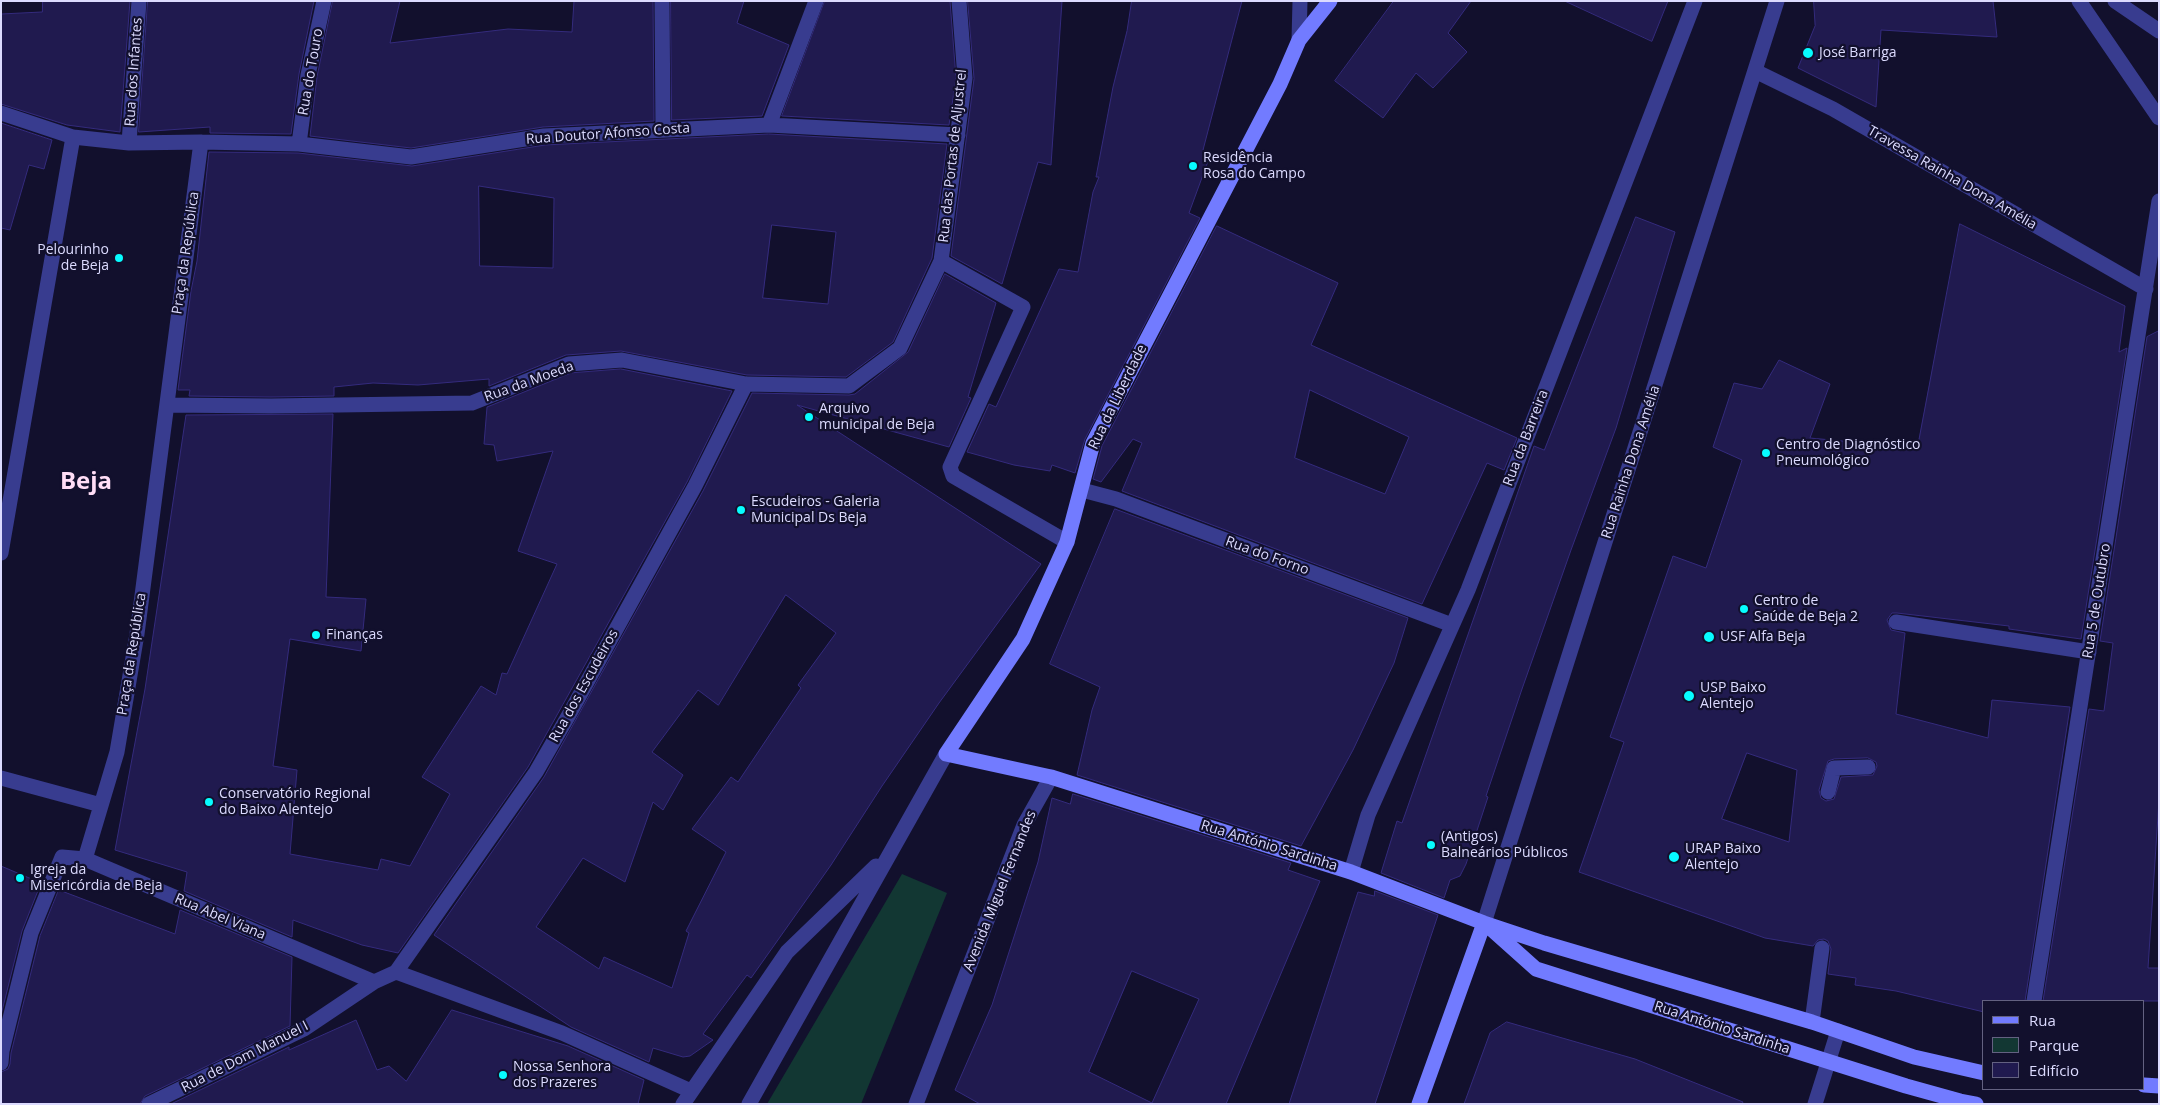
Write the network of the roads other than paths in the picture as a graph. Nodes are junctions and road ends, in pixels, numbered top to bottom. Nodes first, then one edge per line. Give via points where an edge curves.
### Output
1 (139, 1) edge
2 (324, 1) edge
3 (662, 1) edge
4 (816, 1) edge
5 (959, 1) edge
6 (1300, 1) edge
7 (1330, 1) edge
8 (1695, 1) edge
9 (1777, 1) edge
10 (2079, 1) edge
11 (2115, 1) edge
12 (2159, 31) edge
13 (1299, 40) junction
14 (1755, 71) junction
15 (1, 113) edge
16 (2159, 118) edge
17 (769, 125) junction
18 (663, 130) junction
19 (958, 135) junction
20 (73, 137) junction
21 (200, 142) junction
22 (129, 143) junction
23 (299, 144) junction
24 (2159, 201) edge
25 (942, 261) junction
26 (2146, 289) junction
27 (746, 384) junction
28 (167, 405) junction
29 (1082, 490) junction
30 (1067, 542) junction
31 (1, 553) edge
32 (1896, 622) dead end
33 (1452, 624) junction
34 (2089, 652) junction
35 (946, 754) junction
36 (1868, 767) dead end
37 (1051, 777) junction
38 (1, 778) edge
39 (1828, 792) dead end
40 (101, 805) junction
41 (888, 854) junction
42 (85, 859) junction
43 (1351, 872) junction
44 (1484, 923) junction
45 (1822, 948) dead end
46 (396, 972) junction
47 (374, 982) junction
48 (2034, 1000) edge
49 (1812, 1022) junction
50 (1838, 1031) junction
51 (1829, 1062) junction
52 (1, 1063) edge
53 (1982, 1073) edge
54 (2145, 1085) edge
55 (2159, 1086) edge
56 (687, 1097) edge
57 (149, 1104) edge
58 (749, 1104) edge
59 (916, 1104) edge
60 (1419, 1104) edge
61 (1815, 1104) edge
62 (1976, 1104) edge

1 - 22 street, Rua dos Infantes
2 - 23 street, Rua do Touro via 308,75
3 - 18 street
4 - 17 street
5 - 19 street, Rua das Portas de Aljustrel via 964,78
6 - 13 street
7 - 13 main road, Rua da Liberdade
8 - 33 street, Rua da Barreira via 1468,590
9 - 14 street, Rua Rainha Dona Amélia
10 - 16 street
11 - 12 street
13 - 29 main road, Rua da Liberdade via 1280,84 1093,443
14 - 26 street, Travessa Rainha Dona Amélia via 1833,109
14 - 44 street, Rua Rainha Dona Amélia
15 - 20 street
17 - 18 street, Rua Doutor Afonso Costa
17 - 19 street, Rua Doutor Afonso Costa
18 - 23 street, Rua Doutor Afonso Costa via 544,136 411,157
19 - 25 street, Rua das Portas de Aljustrel
20 - 22 street
20 - 31 street
21 - 22 street
21 - 23 street, Rua Doutor Afonso Costa
21 - 28 street, Praça da República
24 - 26 street, Rua 5 de Outubro
25 - 27 street, Rua da Moeda via 900,348 848,386
25 - 30 street, Rua das Portas de Aljustrel via 1022,307 950,467 953,476
26 - 34 street, Rua 5 de Outubro
27 - 28 street, Rua da Moeda via 622,360 569,364 472,403
27 - 46 street, Rua dos Escudeiros via 695,486 541,764
28 - 40 street, Praça da República via 117,752
29 - 30 main road, Rua da Liberdade
29 - 33 street, Rua do Forno
30 - 35 main road, Rua da Liberdade via 1023,639
32 - 34 street
33 - 43 street, Rua da Barreira via 1368,815
34 - 48 street, Rua 5 de Outubro
35 - 37 main road
35 - 41 street
36 - 39 street via 1834,768
37 - 43 main road, Rua António Sardinha
37 - 59 street, Avenida Miguel Fernandes via 1024,825
38 - 40 street
40 - 42 street, Praça da República
41 - 56 street via 787,952
41 - 58 street
42 - 47 street, Rua Abel Viana
42 - 52 street via 62,857 34,924
43 - 44 main road, Rua António Sardinha
44 - 49 main road, Rua António Sardinha
44 - 51 main road, Rua António Sardinha via 1536,969
44 - 60 main road
45 - 49 street
46 - 47 street, Rua de Dom Manuel I
46 - 56 street via 562,1033
47 - 57 street, Rua de Dom Manuel I via 304,1029
49 - 50 main road, Rua António Sardinha
50 - 51 street
50 - 53 main road, Rua António Sardinha via 1914,1057
51 - 61 street
51 - 62 main road, Rua António Sardinha
54 - 55 main road

